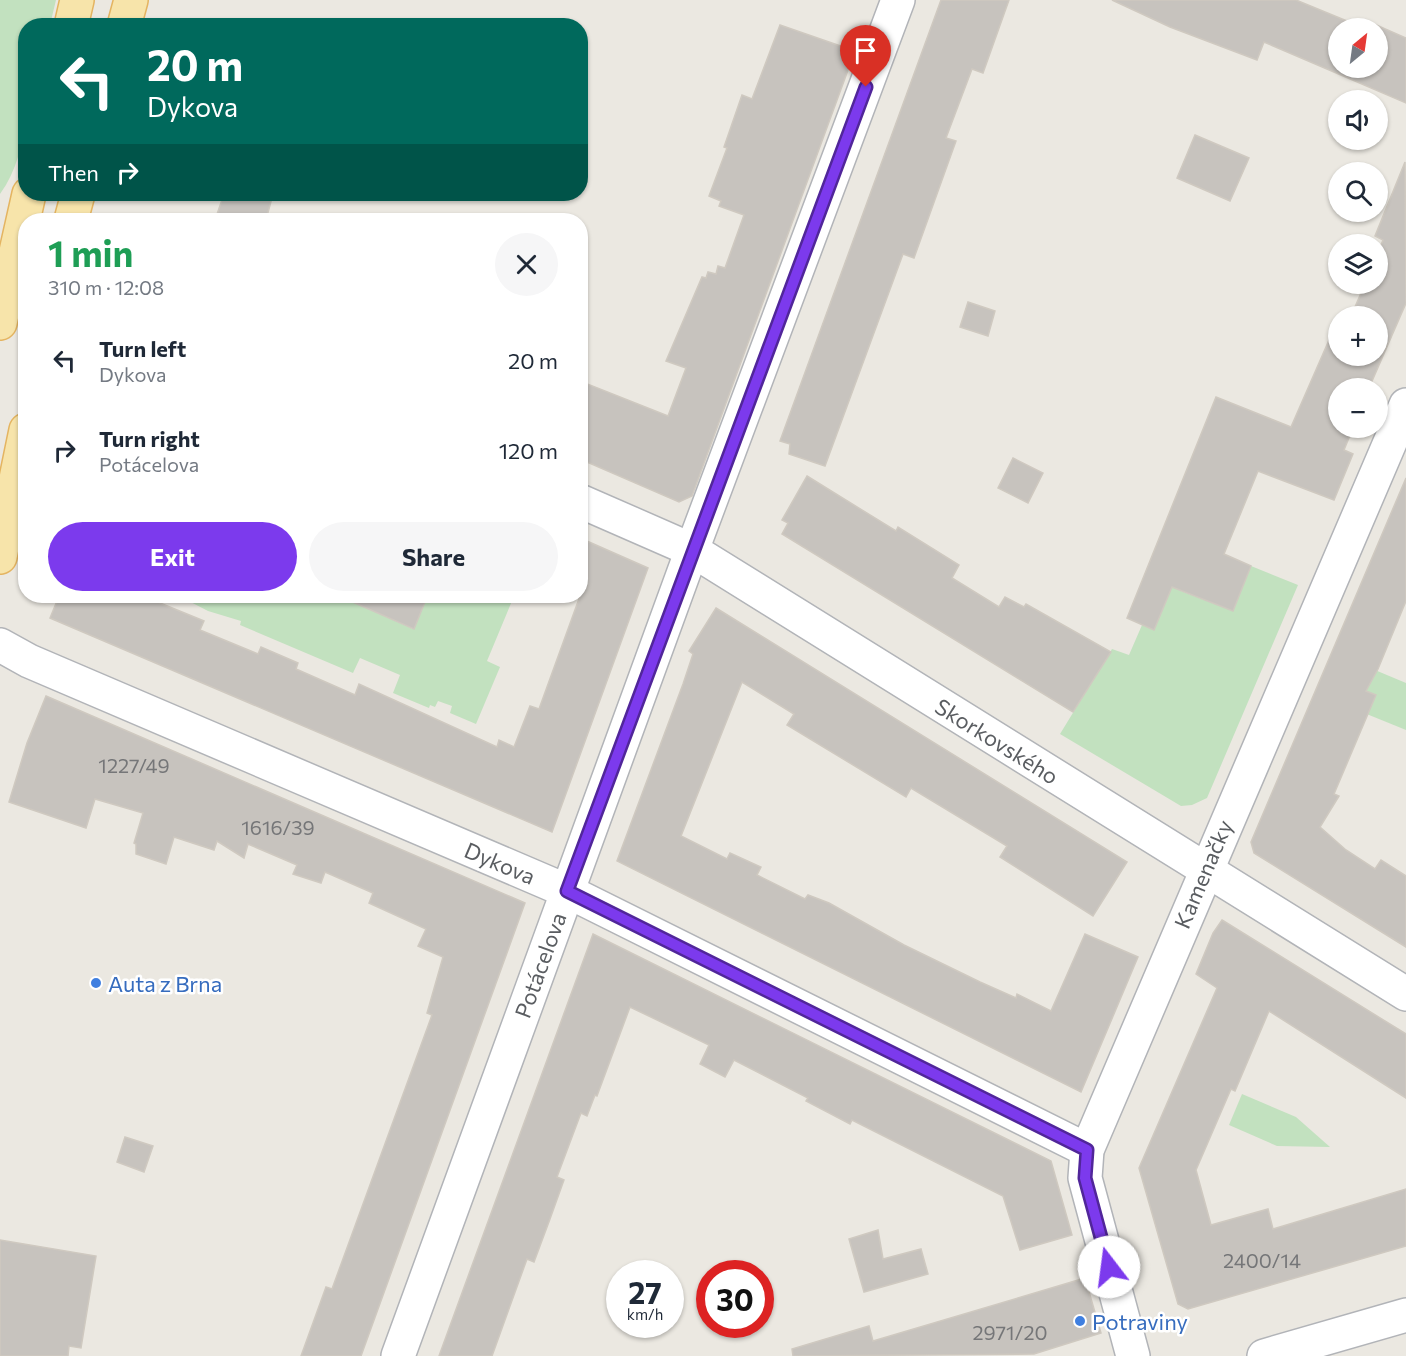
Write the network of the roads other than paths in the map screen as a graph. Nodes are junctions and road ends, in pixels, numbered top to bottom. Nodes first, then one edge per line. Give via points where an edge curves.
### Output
1 (77, 0) edge
2 (131, 0) edge
3 (898, 0) edge
4 (73, 18) edge
5 (126, 18) edge
6 (18, 217) edge
7 (10, 233) edge
8 (0, 323) edge
9 (1406, 405) edge
10 (18, 469) edge
11 (588, 504) edge
12 (692, 550) junction
13 (0, 557) edge
14 (0, 645) edge
15 (1205, 871) junction
16 (567, 891) junction
17 (1406, 994) edge
18 (1087, 1150) junction
19 (1406, 1315) edge
20 (398, 1356) edge
21 (1132, 1356) edge
22 (1264, 1356) edge

1 - 4 main road
2 - 5 main road
3 - 12 street, Potácelova
6 - 7 main road
7 - 8 main road
9 - 15 street, Kamenačky
10 - 13 main road
11 - 12 street, Skorkovského
12 - 15 street, Skorkovského
12 - 16 street, Potácelova
14 - 16 street, Dykova via 29,661
15 - 17 street, Skorkovského
15 - 18 street, Kamenačky
16 - 18 street, Dykova
16 - 20 street, Potácelova
18 - 21 street, Kamenačky via 1085,1178
19 - 22 street

